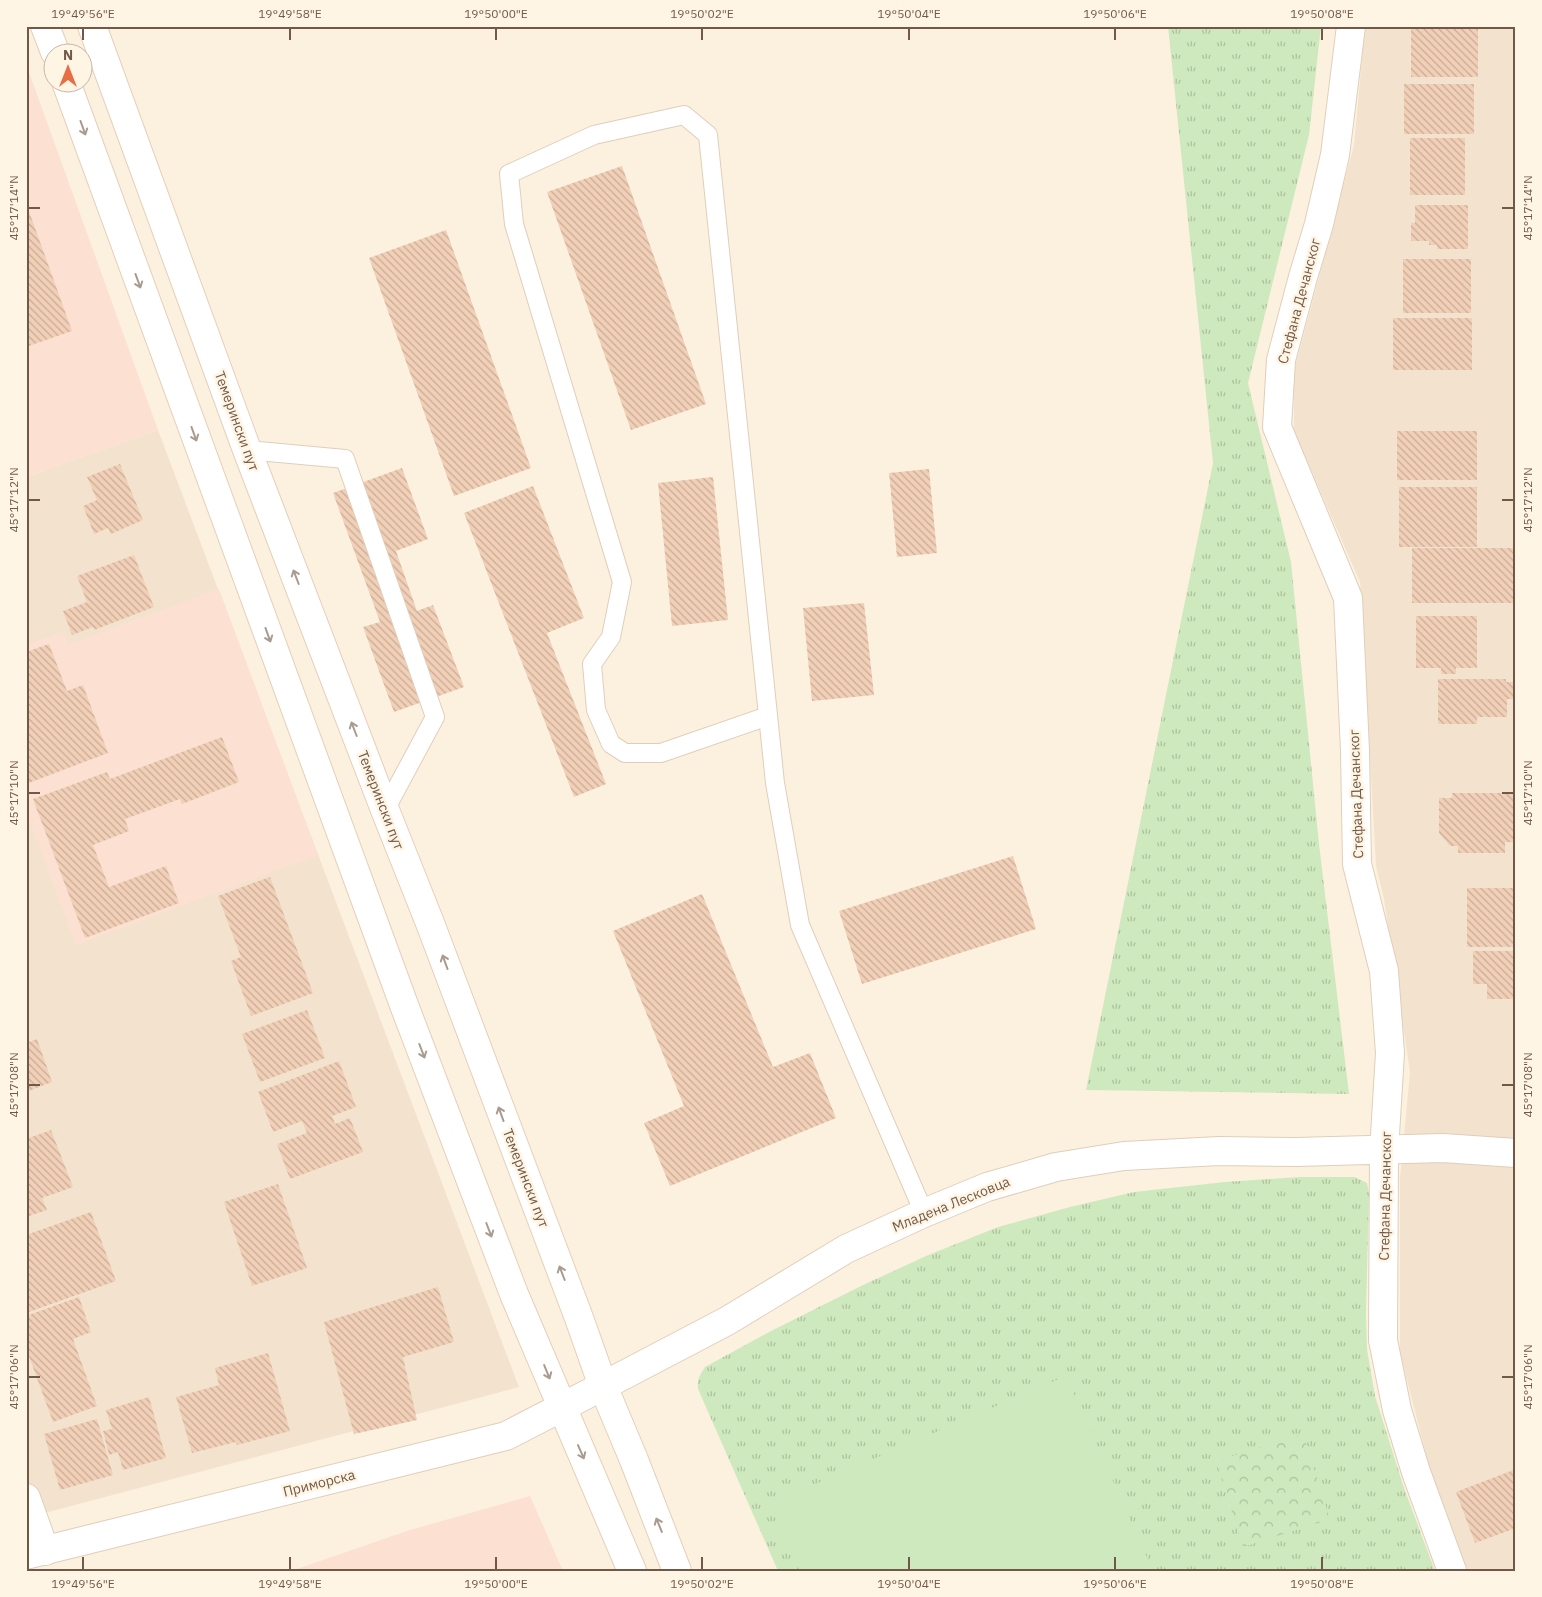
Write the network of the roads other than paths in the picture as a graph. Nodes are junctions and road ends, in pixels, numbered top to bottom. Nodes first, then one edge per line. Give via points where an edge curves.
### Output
1 (45, 26) edge
2 (92, 26) edge
3 (1351, 26) edge
4 (51, 42) edge
5 (70, 92) edge
6 (247, 450) junction
7 (768, 716) junction
8 (385, 810) junction
9 (1384, 1150) junction
10 (1516, 1153) edge
11 (924, 1213) junction
12 (603, 1386) junction
13 (561, 1408) junction
14 (26, 1498) edge
15 (36, 1553) edge
16 (632, 1571) edge
17 (677, 1571) edge
18 (1452, 1571) edge

1 - 4 main road
2 - 6 main road, Темерински пут
3 - 9 main road, Стефана Дечанског via 1335,155 1281,360 1277,427 1348,598 1357,864 1384,971 1390,1053
5 -> 13 main road via 401,996 514,1294
8 -> 6 main road, Темерински пут
6 - 8 lane via 345,459 435,717
7 - 7 lane via 708,135 684,115 594,135 509,174 514,224 622,582 611,637 592,664 596,710 611,744 625,753 661,753
7 - 11 lane via 775,783 800,925
12 -> 8 main road, Темерински пут
9 - 10 main road, Младена Лесковца via 1443,1148
9 - 11 main road, Младена Лесковца via 1219,1151 1124,1156 1056,1167 987,1187
9 - 18 main road, Стефана Дечанског via 1383,1340 1397,1410
11 - 12 main road, Младена Лесковца via 846,1249 727,1321
12 - 13 main road, Приморска
17 -> 12 main road, Темерински пут
13 - 15 main road, Приморска via 506,1436
13 -> 16 main road
14 - 15 main road

